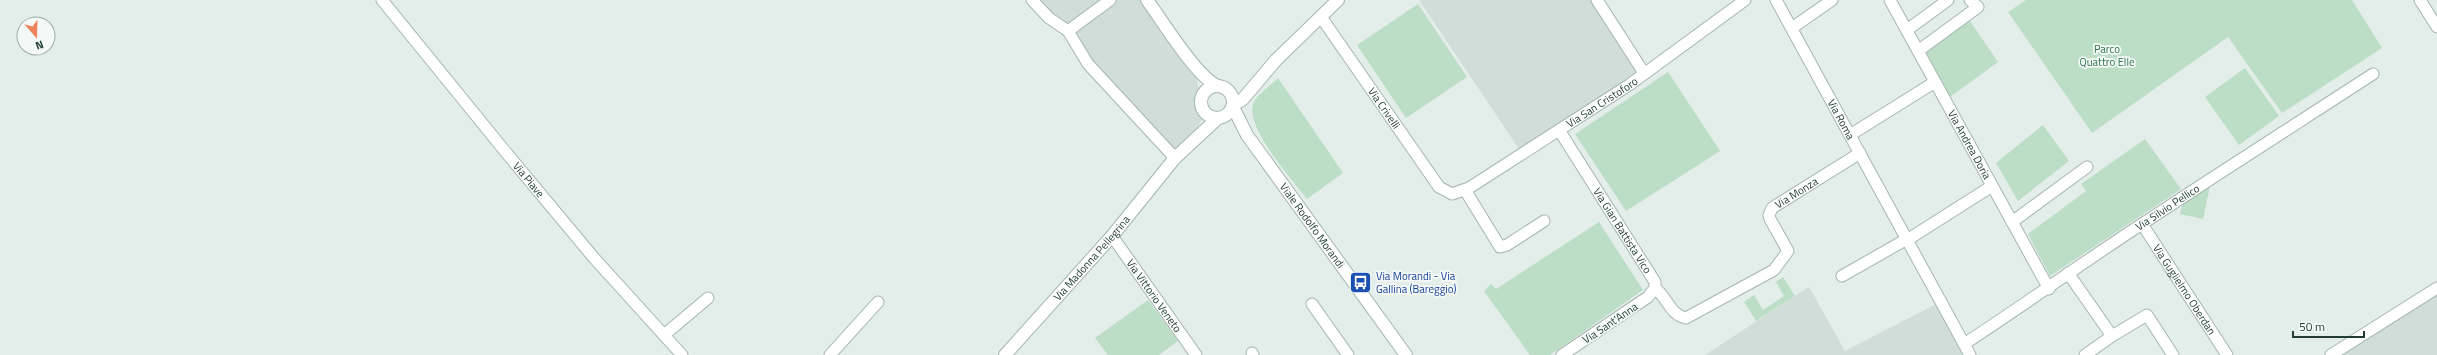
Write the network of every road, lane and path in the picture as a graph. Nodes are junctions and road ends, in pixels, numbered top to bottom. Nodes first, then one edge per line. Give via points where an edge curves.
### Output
1 (382, 0) edge
2 (1032, 0) edge
3 (1110, 0) edge
4 (1148, 0) edge
5 (1338, 0) edge
6 (1597, 0) edge
7 (1745, 0) edge
8 (1776, 0) edge
9 (1832, 0) edge
10 (1890, 0) edge
11 (1948, 0) edge
12 (1970, 0) edge
13 (2420, 0) edge
14 (1320, 17) junction
15 (2437, 27) edge
16 (1792, 28) junction
17 (1907, 30) junction
18 (1068, 31) junction
19 (1918, 51) junction
20 (1195, 65) junction
21 (1644, 73) junction
22 (2373, 74) dead end
23 (1257, 82) junction
24 (1935, 82) junction
25 (1221, 87) junction
26 (1202, 96) junction
27 (1233, 106) junction
28 (1203, 110) junction
29 (1220, 118) junction
30 (1559, 130) junction
31 (1247, 135) junction
32 (1850, 135) junction
33 (1196, 136) junction
34 (1860, 153) junction
35 (1175, 158) junction
36 (2087, 167) dead end
37 (1992, 186) junction
38 (1465, 190) junction
39 (1452, 194) joint
40 (1544, 221) dead end
41 (2012, 222) junction
42 (2142, 224) junction
43 (1112, 236) junction
44 (1907, 240) junction
45 (2068, 273) junction
46 (1842, 276) dead end
47 (1655, 288) junction
48 (2437, 288) edge
49 (2048, 289) junction
50 (708, 298) dead end
51 (878, 302) dead end
52 (1312, 304) dead end
53 (1693, 316) joint
54 (664, 335) junction
55 (2112, 336) junction
56 (1964, 344) junction
57 (837, 353) edge
58 (682, 355) edge
59 (1005, 355) edge
60 (1196, 355) edge
61 (1348, 355) edge
62 (1406, 355) edge
63 (1562, 355) edge
64 (1970, 355) edge
65 (2085, 355) edge
66 (2174, 355) edge
67 (2227, 355) edge
68 (2331, 355) edge

1 - 54 street, Via Piave via 594,258
2 - 18 street via 1049,18
3 - 18 street
4 - 20 street
5 - 14 street
6 - 21 street
7 - 21 street, Via San Cristoforo
8 - 16 street, Via Roma
9 - 16 street
10 - 17 street, Via Andrea Doria
11 - 17 street
12 - 19 street via 1978,7
13 - 15 street
14 - 23 street
14 - 39 street, Via Crivelli via 1439,187
16 - 32 street, Via Roma
17 - 19 street, Via Andrea Doria
18 - 35 street via 1088,64
19 - 24 street, Via Andrea Doria
20 - 25 street via 1211,83
20 - 26 street
21 - 30 street, Via San Cristoforo
22 - 42 street, Via Silvio Pellico
23 - 25 street via 1238,89
23 - 27 street via 1243,99
24 - 32 street
24 - 37 street, Via Andrea Doria
25 - 26 street via 1208,88
25 - 27 street via 1230,93
26 - 28 street
27 - 29 street
27 - 31 street, Viale Rodolfo Morandi
28 - 29 street via 1208,115
28 - 33 street, Via Madonna Pellegrina via 1204,122
29 - 31 street, Viale Rodolfo Morandi
29 - 33 street, Via Madonna Pellegrina
30 - 38 street, Via San Cristoforo
30 - 47 street, Via Gian Battista Vico via 1653,276
31 - 62 street, Viale Rodolfo Morandi
32 - 34 street, Via Roma
33 - 35 street, Via Madonna Pellegrina
34 - 44 street, Via Roma
34 - 53 street, Via Monza via 1772,208 1768,215 1788,251 1778,267
35 - 43 street, Via Madonna Pellegrina
36 - 41 street
37 - 41 street, Via Andrea Doria
37 - 44 street
38 - 39 street, Via San Cristoforo
38 - 40 street via 1500,247 1507,246
41 - 49 street, Via Andrea Doria
42 - 45 street, Via Silvio Pellico
42 - 67 street, Via Guglielmo Oberdan
43 - 59 street, Via Madonna Pellegrina
43 - 60 street, Via Vittorio Veneto
44 - 46 street
44 - 56 street, Via Roma
45 - 49 street, Via Silvio Pellico
45 - 55 street
47 - 53 street, Via Gian Battista Vico via 1661,292 1676,315 1686,318
47 - 63 street, Via Sant'Anna via 1648,297
48 - 68 street
49 - 56 street, Via Silvio Pellico
50 - 54 street
51 - 57 street
52 - 61 street
54 - 58 street, Via Piave
55 - 65 street
55 - 66 street via 2147,315
56 - 64 street, Via Roma

